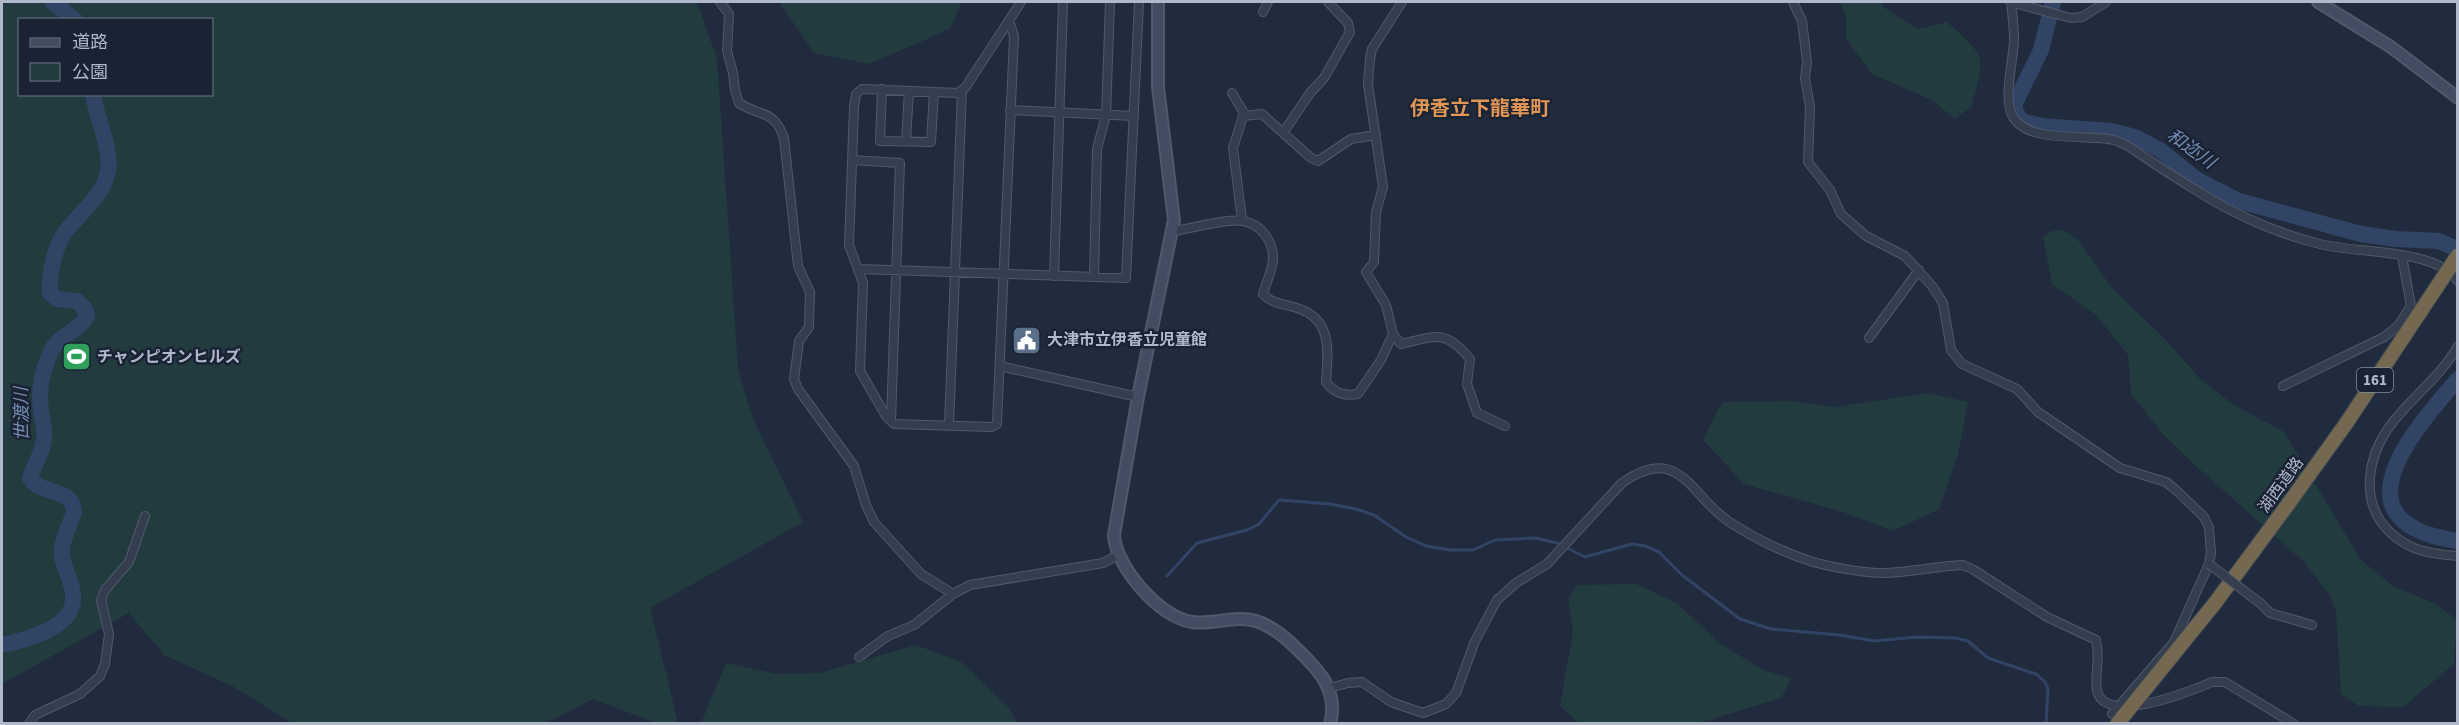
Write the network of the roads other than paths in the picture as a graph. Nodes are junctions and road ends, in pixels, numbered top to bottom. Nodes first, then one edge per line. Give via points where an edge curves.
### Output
1 (720, 2) edge
2 (1021, 2) edge
3 (1063, 2) edge
4 (1110, 2) edge
5 (1139, 2) edge
6 (1158, 2) edge
7 (1268, 2) edge
8 (1328, 2) edge
9 (1402, 2) edge
10 (1793, 2) edge
11 (2010, 2) edge
12 (2106, 2) edge
13 (2318, 2) edge
14 (1263, 12) dead end
15 (1009, 21) junction
16 (882, 89) junction
17 (962, 90) junction
18 (909, 91) junction
19 (934, 92) junction
20 (1232, 93) dead end
21 (2457, 98) edge
22 (1010, 110) junction
23 (1060, 112) junction
24 (1106, 115) junction
25 (1134, 116) junction
26 (1244, 116) junction
27 (1283, 133) junction
28 (1377, 135) junction
29 (906, 141) junction
30 (852, 160) junction
31 (1242, 220) junction
32 (1173, 231) junction
33 (2457, 255) edge
34 (2402, 256) junction
35 (859, 269) junction
36 (1919, 270) junction
37 (896, 271) junction
38 (955, 273) junction
39 (1004, 274) junction
40 (1054, 276) junction
41 (1094, 277) junction
42 (2457, 281) edge
43 (1393, 334) junction
44 (1869, 338) dead end
45 (2457, 346) edge
46 (1000, 366) junction
47 (2283, 386) dead end
48 (1138, 397) junction
49 (891, 420) junction
50 (949, 426) junction
51 (1505, 426) dead end
52 (145, 516) dead end
53 (1118, 555) junction
54 (2457, 556) edge
55 (2209, 564) junction
56 (953, 594) junction
57 (2312, 625) dead end
58 (859, 657) dead end
59 (1333, 687) dead end
60 (2115, 718) edge
61 (29, 723) edge
62 (1330, 723) edge
63 (2294, 723) edge

1 - 56 street via 729,14 727,51 740,103 770,115 784,138 798,266 810,292 809,327 799,341 794,379 854,466 874,522 921,574
2 - 15 street
3 - 23 street
4 - 24 street
5 - 25 street
6 - 32 street via 1158,87
7 - 14 street
8 - 27 street via 1348,22 1350,32 1324,78
9 - 28 street via 1372,49 1370,59 1368,84
10 - 36 street via 1802,21 1807,62 1804,78 1810,107 1808,162 1851,225 1905,256
11 - 12 street via 2072,18 2082,17
11 - 34 street via 2014,39 2010,109 2020,125 2049,135 2125,144 2209,198 2282,233 2349,250
13 - 21 street via 2391,47
15 - 17 street
15 - 22 street via 1014,36
16 - 18 street
16 - 29 street via 880,141
16 - 30 street via 862,88 856,94
17 - 19 street
17 - 38 street
18 - 19 street
18 - 29 street
19 - 29 street via 931,142
20 - 26 street
22 - 23 street
22 - 39 street
23 - 24 street
23 - 40 street
24 - 25 street
24 - 41 street via 1096,148
25 - 41 street via 1126,278
26 - 27 street via 1262,114
26 - 31 street via 1233,148
27 - 28 street via 1318,161 1351,139
28 - 43 street via 1383,187 1376,212 1374,262 1366,272 1386,305
30 - 35 street via 849,245
30 - 37 street via 900,163
31 - 32 street
31 - 43 street via 1265,232 1272,244 1274,260 1263,294 1269,301 1299,308 1325,332 1326,382 1332,390 1344,396 1358,394
32 - 48 street
33 - 60 highway, 湖西道路 / 161, bridge via 2345,425 2215,603
34 - 42 street via 2434,263
34 - 47 street via 2411,306 2398,326 2364,349
35 - 37 street
35 - 49 street via 863,283 860,371
36 - 44 street
36 - 55 street via 1942,303 1955,358 2017,389 2038,412 2120,468 2166,482 2176,490 2204,517 2209,528
37 - 38 street
37 - 49 street
38 - 39 street
38 - 50 street
39 - 40 street
39 - 46 street
40 - 41 street
43 - 51 street via 1401,344 1436,336 1456,342 1470,359 1467,384 1477,413
45 - 54 street via 2383,433 2373,454 2369,490 2378,517 2397,539 2428,554
46 - 48 street
46 - 50 street via 998,424 992,428
48 - 53 street via 1114,535
49 - 50 street via 894,424
52 - 61 street via 129,562 101,600 109,634 100,676 80,694 35,715
53 - 56 street via 1103,563 970,585
53 - 62 street via 1149,596 1177,618 1192,622 1239,618 1255,621 1284,636 1322,673 1332,699
55 - 57 street, bridge via 2270,613
55 - 60 street via 2174,642
56 - 58 street via 914,625 888,636
59 - 60 street via 1362,682 1391,702 1423,713 1446,704 1456,693 1475,641 1497,600 1547,564 1622,483 1634,474 1665,469 1680,474 1730,522 1790,554 1885,573 1953,565 1974,570 2047,617 2096,640 2097,691 2102,705
60 - 63 street via 2141,714 2212,681 2225,682

